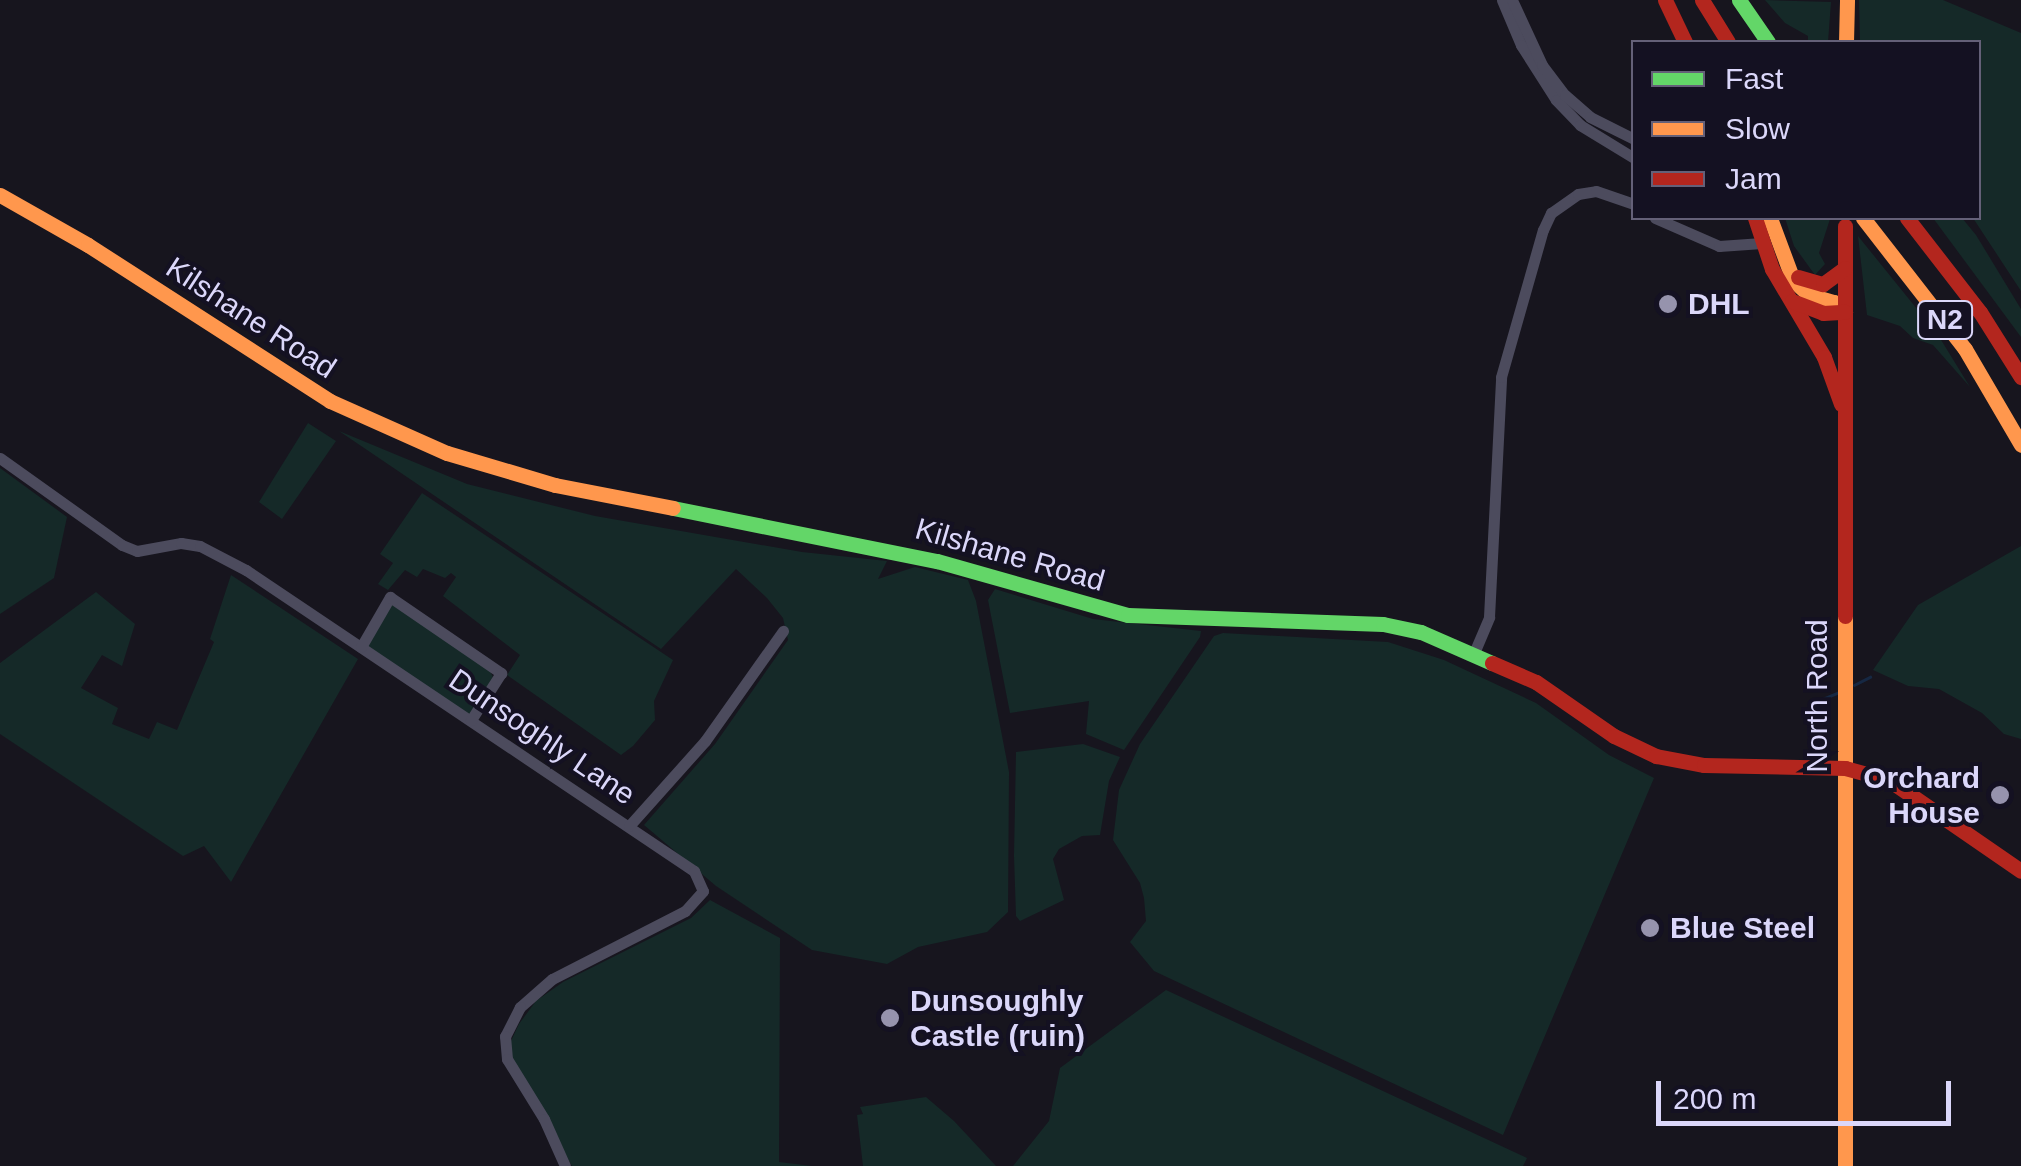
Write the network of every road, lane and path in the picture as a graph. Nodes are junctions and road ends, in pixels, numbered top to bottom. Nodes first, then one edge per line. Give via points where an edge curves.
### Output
1 (1502, 0) edge
2 (1512, 0) edge
3 (1665, 0) edge
4 (1702, 0) edge
5 (1740, 0) edge
6 (1847, 0) edge
7 (1685, 40) edge
8 (1727, 40) edge
9 (1767, 40) edge
10 (1846, 40) edge
11 (1631, 138) edge
12 (1631, 156) edge
13 (0, 195) edge
14 (1631, 203) edge
15 (1660, 220) edge
16 (1756, 220) edge
17 (1771, 220) edge
18 (1865, 220) edge
19 (1908, 220) edge
20 (1845, 226) dead end
21 (1762, 244) junction
22 (1787, 267) junction
23 (1845, 268) junction
24 (1790, 300) junction
25 (1845, 312) junction
26 (2021, 376) edge
27 (1845, 412) junction
28 (2021, 445) edge
29 (0, 458) edge
30 (783, 630) dead end
31 (361, 647) junction
32 (1474, 653) junction
33 (471, 720) junction
34 (1845, 768) junction
35 (629, 826) junction
36 (2021, 871) edge
37 (565, 1166) edge
38 (1844, 1166) edge

1 - 12 street via 1556,100 1580,125
2 - 11 street via 1542,66 1565,95
3 - 7 main road
4 - 8 main road
5 - 9 main road
6 - 10 main road
13 - 32 main road, Kilshane Road via 330,401 402,436 501,471 921,557 1128,616 1383,624
14 - 32 street via 1596,190 1578,194 1551,213 1543,230 1501,377 1489,617
15 - 21 street via 1719,246
16 - 21 main road
17 - 22 main road
18 - 28 main road, N2 via 1965,349
19 - 26 main road, N2
20 - 23 main road, North Road
21 - 24 main road
22 - 23 main road via 1811,284 1823,284
22 - 25 main road via 1800,288
23 - 25 main road, North Road
24 - 25 main road via 1823,314
24 - 27 main road via 1824,356
25 - 27 main road, North Road
27 - 34 main road, North Road
29 - 31 street, Dunsoghly Lane via 122,545 200,546
30 - 35 street via 705,740
31 - 33 street, Dunsoghly Lane
31 - 33 street via 390,597 501,673
32 - 34 main road, Kilshane Road via 1536,682 1614,736 1656,756 1704,765
33 - 35 street, Dunsoghly Lane
34 - 36 main road, Kilshane Road via 1918,796
34 - 38 main road, North Road
35 - 37 street, Dunsoghly Lane via 682,861 703,890 685,911 542,987 520,1006 505,1036 507,1059

